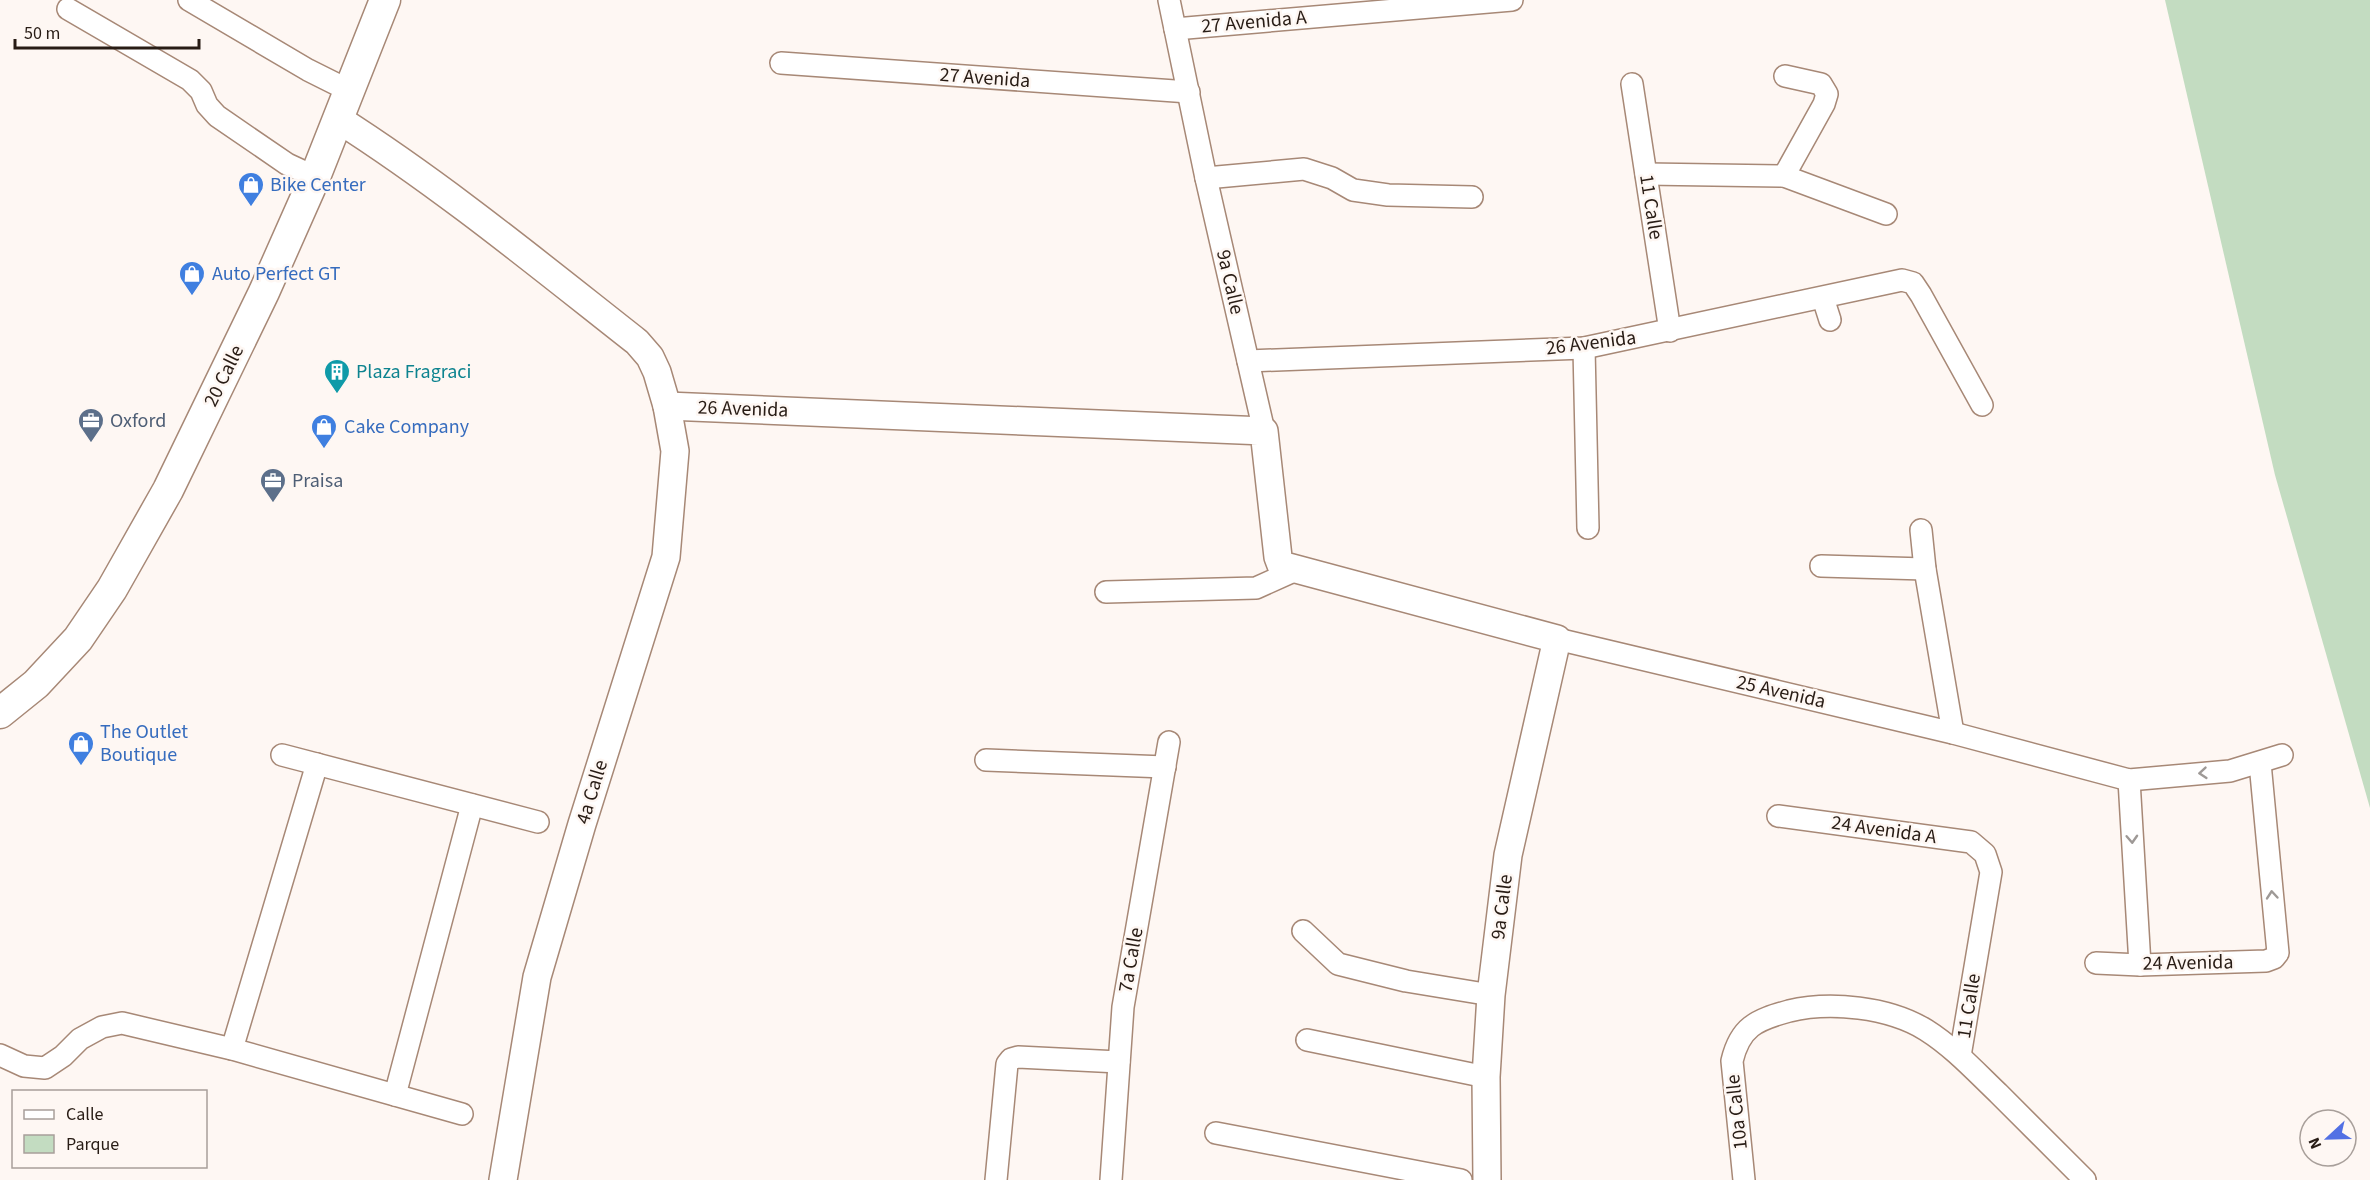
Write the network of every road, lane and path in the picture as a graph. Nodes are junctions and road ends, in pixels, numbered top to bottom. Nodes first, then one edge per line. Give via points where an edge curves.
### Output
1 (189, 0) edge
2 (385, 0) edge
3 (1169, 0) edge
4 (1512, 0) edge
5 (1406, 5) edge
6 (68, 9) dead end
7 (1175, 29) junction
8 (781, 63) dead end
9 (1785, 76) dead end
10 (1632, 84) dead end
11 (350, 91) junction
12 (1189, 92) junction
13 (338, 119) junction
14 (1646, 174) junction
15 (1784, 176) junction
16 (315, 177) junction
17 (1206, 178) junction
18 (1472, 197) dead end
19 (1887, 214) dead end
20 (1823, 298) junction
21 (1830, 320) dead end
22 (1670, 331) junction
23 (1584, 348) junction
24 (1248, 361) junction
25 (1982, 405) dead end
26 (667, 406) junction
27 (1264, 431) junction
28 (1588, 528) dead end
29 (1921, 530) dead end
30 (1821, 566) dead end
31 (1288, 567) junction
32 (1925, 568) junction
33 (1106, 592) dead end
34 (1557, 639) junction
35 (0, 713) edge
36 (1953, 733) junction
37 (1169, 742) dead end
38 (282, 755) dead end
39 (2283, 755) dead end
40 (986, 760) dead end
41 (2260, 763) junction
42 (317, 764) junction
43 (1165, 767) junction
44 (2129, 780) junction
45 (472, 805) junction
46 (1778, 816) dead end
47 (538, 822) dead end
48 (1985, 854) joint
49 (1303, 931) dead end
50 (2096, 963) dead end
51 (2139, 965) junction
52 (1491, 995) junction
53 (1307, 1040) dead end
54 (232, 1049) junction
55 (0, 1055) edge
56 (1960, 1056) junction
57 (1119, 1062) junction
58 (1486, 1077) junction
59 (395, 1095) junction
60 (462, 1114) dead end
61 (1216, 1133) dead end
62 (503, 1180) edge
63 (996, 1180) edge
64 (1110, 1180) edge
65 (1461, 1180) edge
66 (1487, 1180) edge
67 (1744, 1180) edge
68 (2085, 1180) edge

1 - 11 street
2 - 11 main road, 20 Calle
3 - 7 street, 9a Calle
4 - 5 street, 27 Avenida A
5 - 7 street, 27 Avenida A
6 - 16 street via 190,80 217,116 287,164
7 - 12 street, 9a Calle
8 - 12 street, 27 Avenida
9 - 15 street via 1821,84 1827,94
10 - 14 street, 11 Calle
11 - 13 main road, 20 Calle
12 - 17 street, 9a Calle
13 - 16 main road, 20 Calle
13 - 26 street via 470,211 637,342 651,357
14 - 15 street
14 - 22 street, 11 Calle
15 - 19 street
16 - 35 main road, 20 Calle via 168,490 112,589 78,639 36,684
17 - 18 street via 1304,169 1353,190
17 - 24 street, 9a Calle
20 - 21 street
20 - 22 street, 26 Avenida
20 - 25 street, 26 Avenida via 1902,280 1913,283
22 - 23 street, 26 Avenida
23 - 24 street, 26 Avenida
23 - 28 street
24 - 27 street, 9a Calle
26 - 27 street, 26 Avenida
26 - 62 street, 4a Calle via 675,451 666,556 537,977
27 - 31 street, 9a Calle via 1278,557
29 - 32 street
30 - 32 street
31 - 33 street via 1256,588
31 - 34 street, 25 Avenida
32 - 36 street
34 - 36 street, 25 Avenida
34 - 52 street, 9a Calle via 1508,855
36 - 44 street, 25 Avenida
37 - 43 street, 7a Calle
38 - 42 street
39 - 41 street, 25 Avenida
40 - 43 street
41 -> 44 street, 25 Avenida via 2230,771
51 -> 41 street, 24 Avenida via 2266,961 2277,953
42 - 45 street
42 - 54 street
43 - 57 street, 7a Calle via 1123,1007
44 -> 51 street
45 - 47 street
45 - 59 street
46 - 48 street, 24 Avenida A via 1971,842
48 - 56 street, 11 Calle via 1991,872
49 - 52 street via 1338,964 1406,981
50 - 51 street, 24 Avenida
52 - 58 street, 9a Calle
53 - 58 street
54 - 55 street via 122,1023 102,1027 80,1039 45,1068 24,1066
54 - 59 street
56 - 67 street, 10a Calle via 1925,1029 1864,1008 1805,1007 1766,1017 1747,1030 1736,1044 1732,1061
56 - 68 street, 11 Calle
57 - 63 street via 1011,1059 1007,1064
57 - 64 street, 7a Calle
58 - 66 street, 9a Calle
59 - 60 street
61 - 65 street

